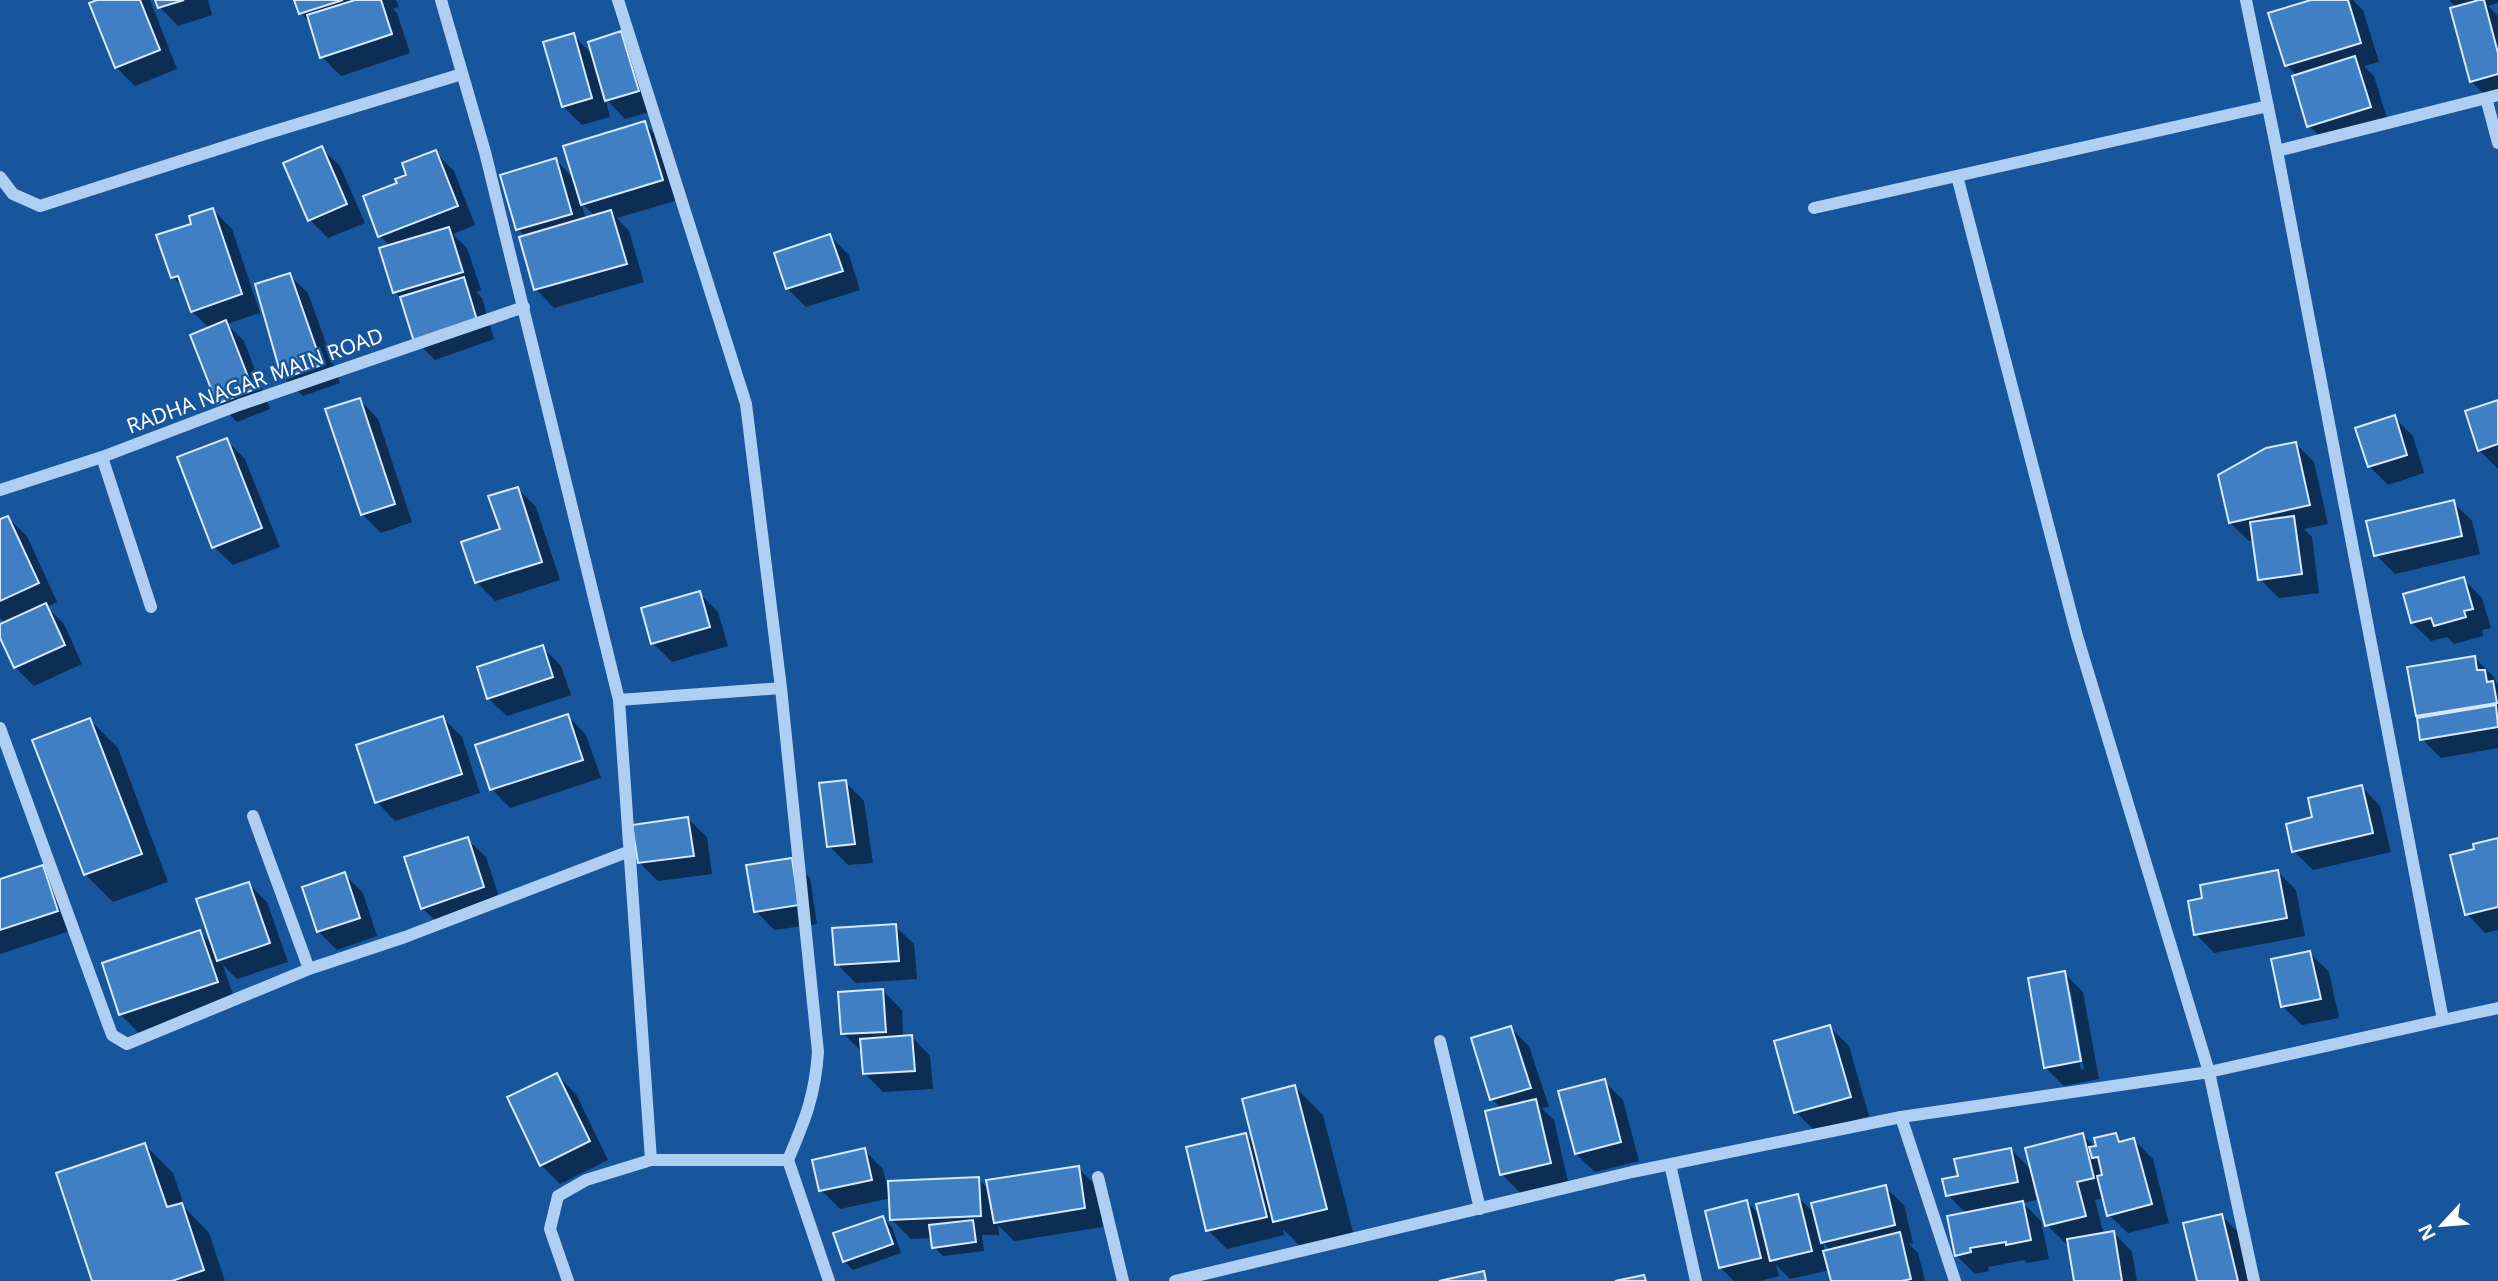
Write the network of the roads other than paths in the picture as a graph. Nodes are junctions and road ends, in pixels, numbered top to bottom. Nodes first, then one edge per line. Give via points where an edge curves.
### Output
1 (441, 0) edge
2 (618, 0) edge
3 (2246, 0) edge
4 (462, 74) junction
5 (2492, 96) edge
6 (2268, 106) junction
7 (2498, 143) edge
8 (2277, 151) junction
9 (0, 177) edge
10 (1957, 177) junction
11 (1814, 208) dead end
12 (524, 306) junction
13 (102, 457) junction
14 (0, 490) edge
15 (151, 607) dead end
16 (781, 688) junction
17 (619, 700) junction
18 (0, 728) edge
19 (3, 745) edge
20 (253, 816) dead end
21 (630, 851) junction
22 (309, 969) junction
23 (2498, 1008) edge
24 (2443, 1020) junction
25 (1440, 1041) dead end
26 (2208, 1072) junction
27 (1900, 1117) junction
28 (650, 1160) junction
29 (788, 1160) junction
30 (1670, 1164) junction
31 (1098, 1177) dead end
32 (1480, 1209) junction
33 (568, 1281) edge
34 (829, 1281) edge
35 (1124, 1281) edge
36 (1175, 1281) edge
37 (1696, 1281) edge
38 (1955, 1281) edge
39 (2254, 1281) edge

1 - 4 street
2 - 16 street via 746,404
3 - 6 street
4 - 9 street via 40,206 13,194
4 - 12 street
5 - 7 street
5 - 8 street
6 - 8 street
6 - 10 street
8 - 24 street
10 - 11 street
10 - 26 street via 2077,636
12 - 13 street, RADHA NAGAR MAIN ROAD
12 - 17 street
13 - 14 street, RADHA NAGAR MAIN ROAD
13 - 15 street
16 - 17 street
16 - 29 street via 818,1052 809,1111
17 - 21 street
18 - 19 street
19 - 22 street via 112,1035 119,1041 139,1040
20 - 22 street
21 - 22 street
21 - 28 street
23 - 24 street
24 - 26 street
25 - 32 street
26 - 27 street
26 - 39 street
27 - 30 street
27 - 38 street
28 - 29 street
28 - 33 street via 586,1180 558,1196 550,1229
29 - 34 street
30 - 32 street
30 - 37 street
31 - 35 street
32 - 36 street

